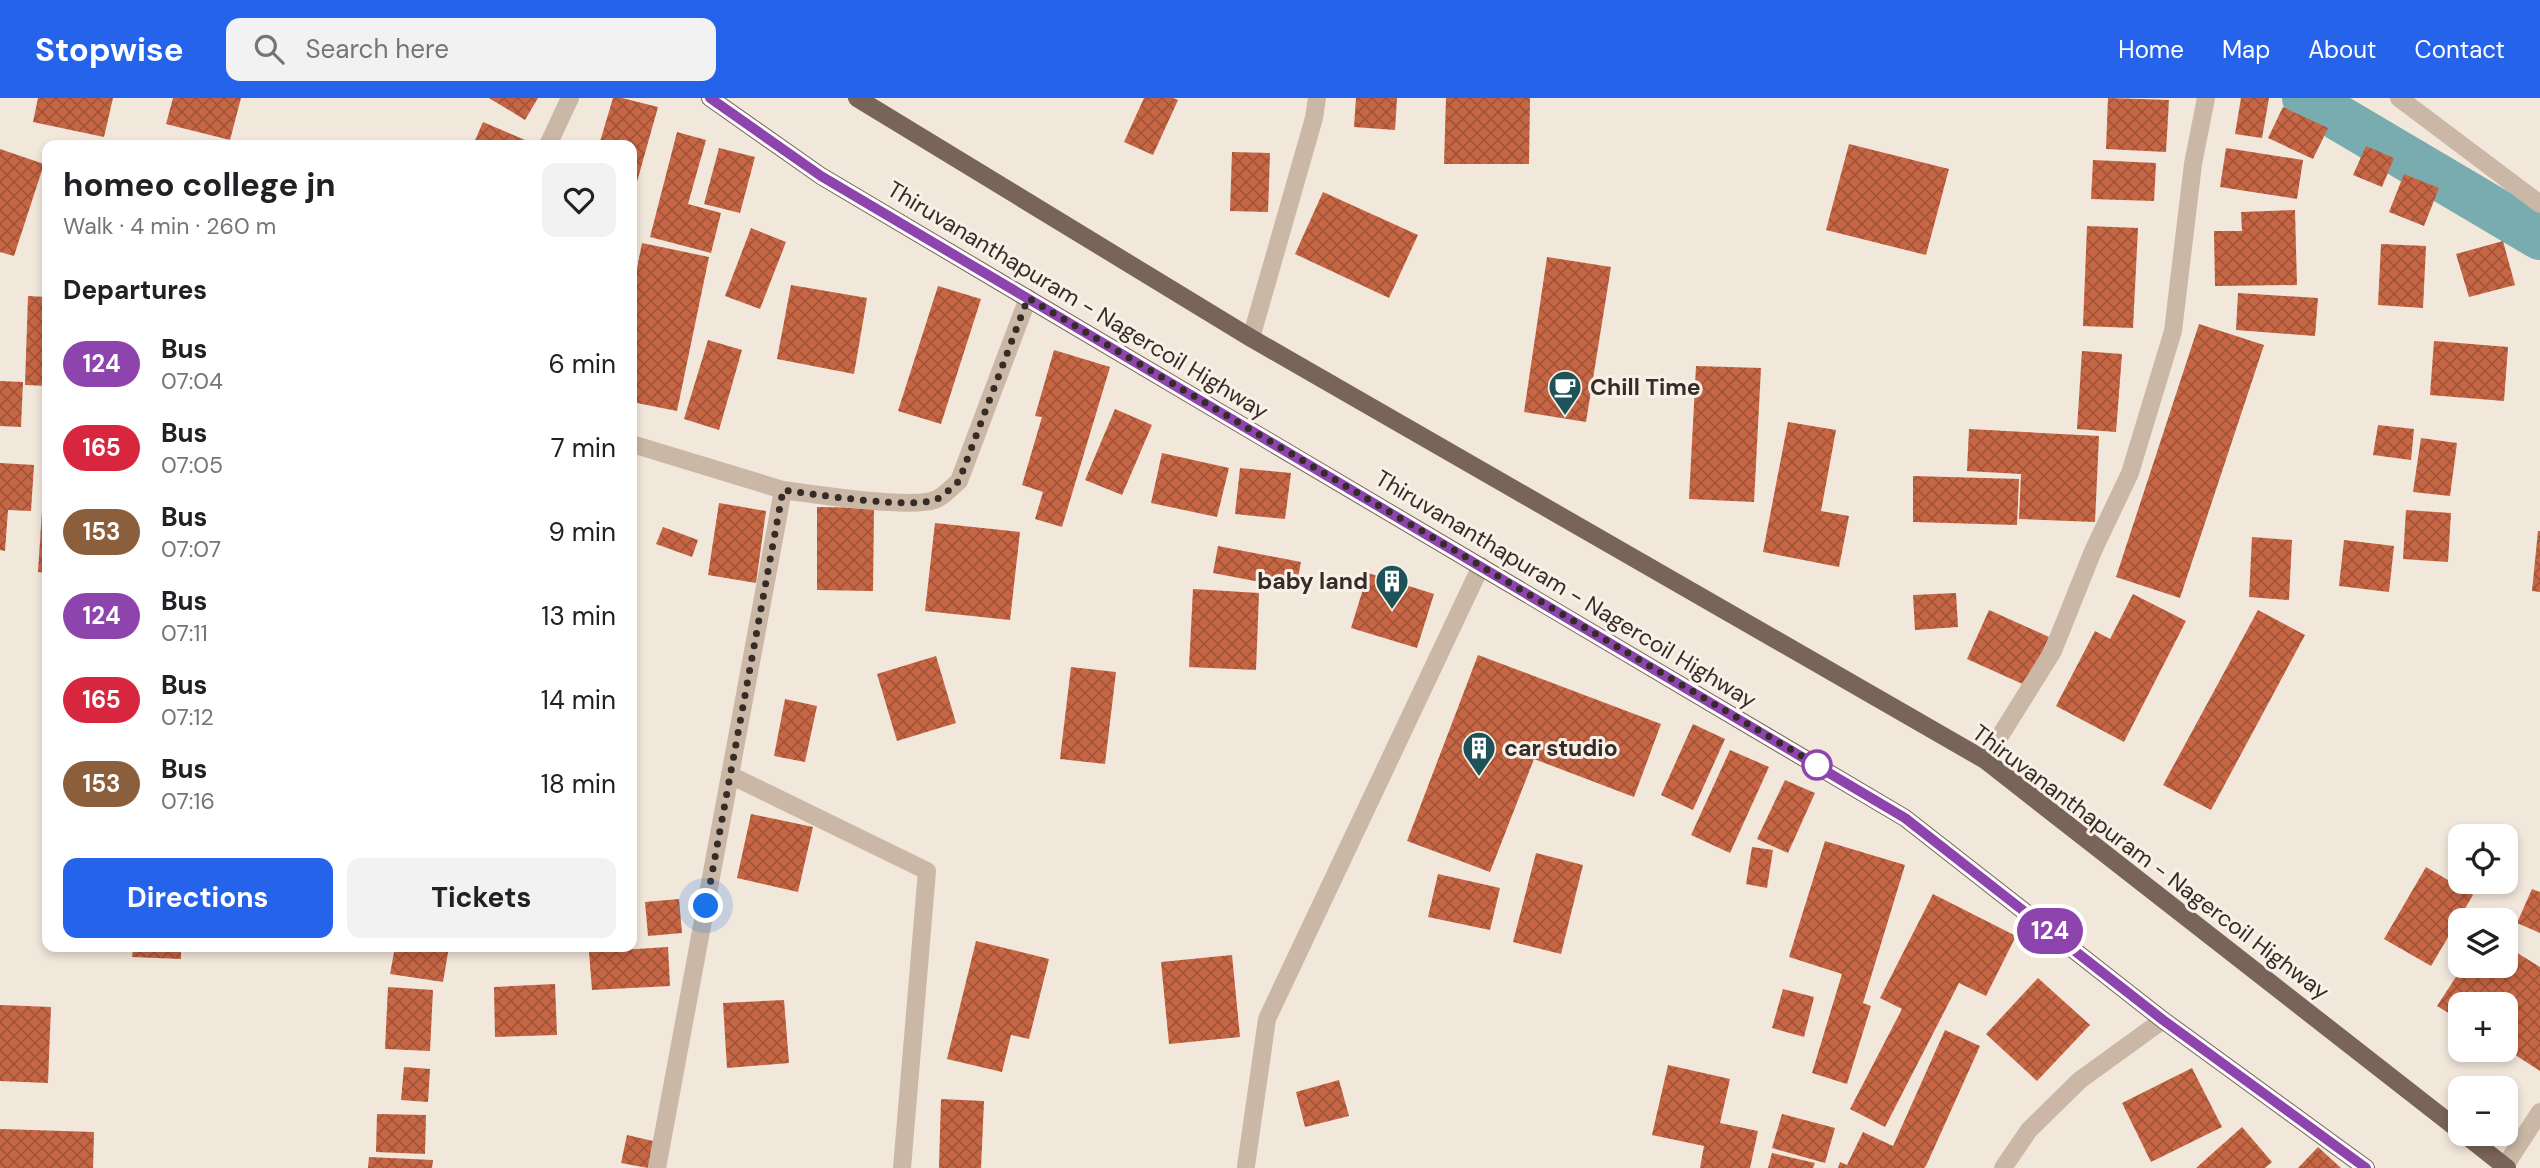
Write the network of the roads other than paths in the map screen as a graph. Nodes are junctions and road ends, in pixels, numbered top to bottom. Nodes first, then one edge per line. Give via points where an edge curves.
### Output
1 (570, 98) edge
2 (710, 98) edge
3 (857, 98) edge
4 (1317, 98) edge
5 (2206, 98) edge
6 (2399, 98) edge
7 (550, 140) edge
8 (2540, 204) edge
9 (1028, 298) junction
10 (1251, 338) junction
11 (637, 446) edge
12 (783, 490) junction
13 (1481, 566) junction
14 (1985, 760) junction
15 (730, 775) junction
16 (2163, 1020) junction
17 (2540, 1112) edge
18 (2448, 1122) edge
19 (2479, 1146) edge
20 (1246, 1166) dead end
21 (2506, 1167) edge
22 (657, 1168) edge
23 (902, 1168) edge
24 (2003, 1168) edge
25 (2366, 1168) edge

1 - 7 street
2 - 9 main road, Thiruvananthapuram - Nagercoil Highway via 821,176
3 - 10 main road, Thiruvananthapuram - Nagercoil Highway
4 - 10 street
5 - 14 street via 2193,164 2173,331 2130,473 2053,651
6 - 8 street
9 - 12 street via 959,481 936,500 917,503
9 - 13 main road, Thiruvananthapuram - Nagercoil Highway
10 - 14 main road, Thiruvananthapuram - Nagercoil Highway
11 - 12 street
12 - 15 street
13 - 16 main road, Thiruvananthapuram - Nagercoil Highway via 1905,818
13 - 20 street via 1267,1019
14 - 18 main road, Thiruvananthapuram - Nagercoil Highway
15 - 22 street
15 - 23 street via 927,872
16 - 24 street via 2080,1080 2029,1130
16 - 25 main road, Thiruvananthapuram - Nagercoil Highway
17 - 21 street
19 - 21 main road, Thiruvananthapuram - Nagercoil Highway

